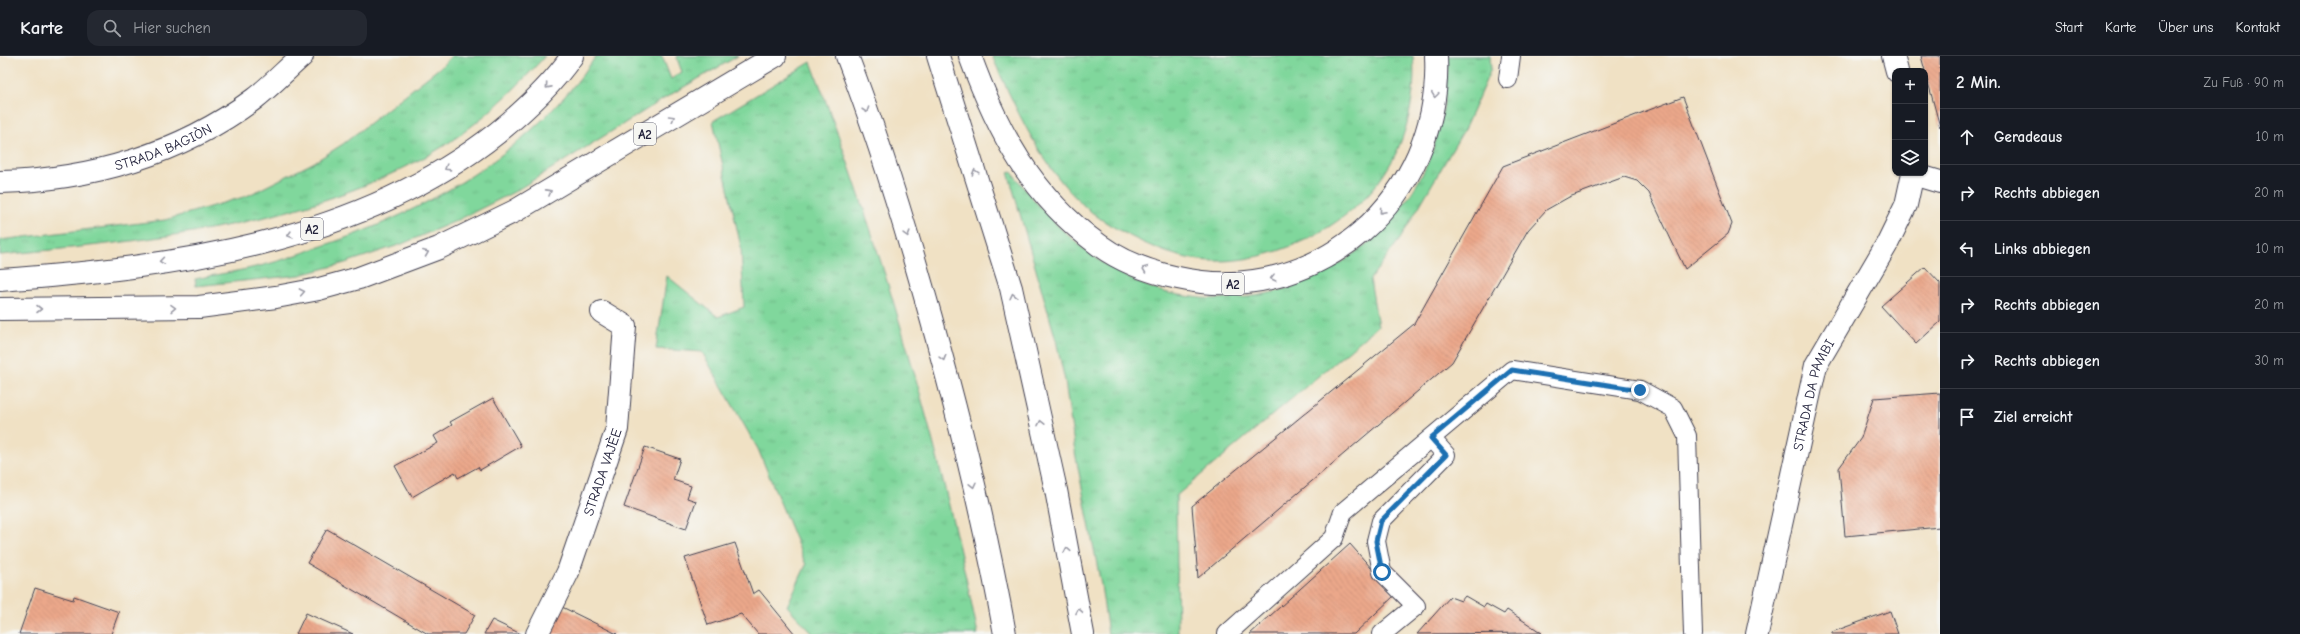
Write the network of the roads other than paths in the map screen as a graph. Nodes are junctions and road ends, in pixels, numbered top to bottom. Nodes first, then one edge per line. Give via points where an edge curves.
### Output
1 (302, 56) edge
2 (572, 56) edge
3 (775, 56) edge
4 (938, 56) edge
5 (970, 56) edge
6 (1436, 56) edge
7 (1511, 56) edge
8 (1893, 56) edge
9 (850, 65) edge
10 (1896, 68) edge
11 (1508, 79) dead end
12 (1912, 176) edge
13 (1922, 176) edge
14 (0, 182) edge
15 (1940, 182) edge
16 (0, 280) edge
17 (0, 309) edge
18 (602, 312) dead end
19 (1431, 438) junction
20 (538, 634) edge
21 (1005, 634) edge
22 (1083, 634) edge
23 (1227, 634) edge
24 (1382, 634) edge
25 (1693, 634) edge
26 (1757, 634) edge

1 - 14 main road, STRADA BAGIÒN via 254,99 182,141 139,160 64,177
2 -> 16 main road, A2 via 540,94 475,150 402,194 361,211 279,238 200,256 87,272
17 -> 3 main road, A2 via 199,307 276,297 359,278 438,248 509,214 550,192
22 -> 4 main road via 1056,490 1011,288
6 -> 5 main road, A2 via 1436,85 1425,139 1414,166 1380,214 1362,232 1312,264 1260,282 1229,284 1195,282 1159,274 1129,263 1100,246 1073,224 1051,204 1012,151 982,90
7 - 11 lane
8 - 10 main road
9 -> 21 main road via 897,201 944,364
12 - 26 main road, STRADA DA PAMBI via 1903,212 1887,244 1816,365
13 - 15 main road
18 - 20 main road, STRADA VAJÈE via 625,326 617,429 568,572
19 - 23 lane via 1343,512 1334,538
19 - 24 lane via 1446,455 1381,521 1376,541 1382,572 1416,606
19 - 25 lane via 1512,370 1640,390 1673,408 1687,436

